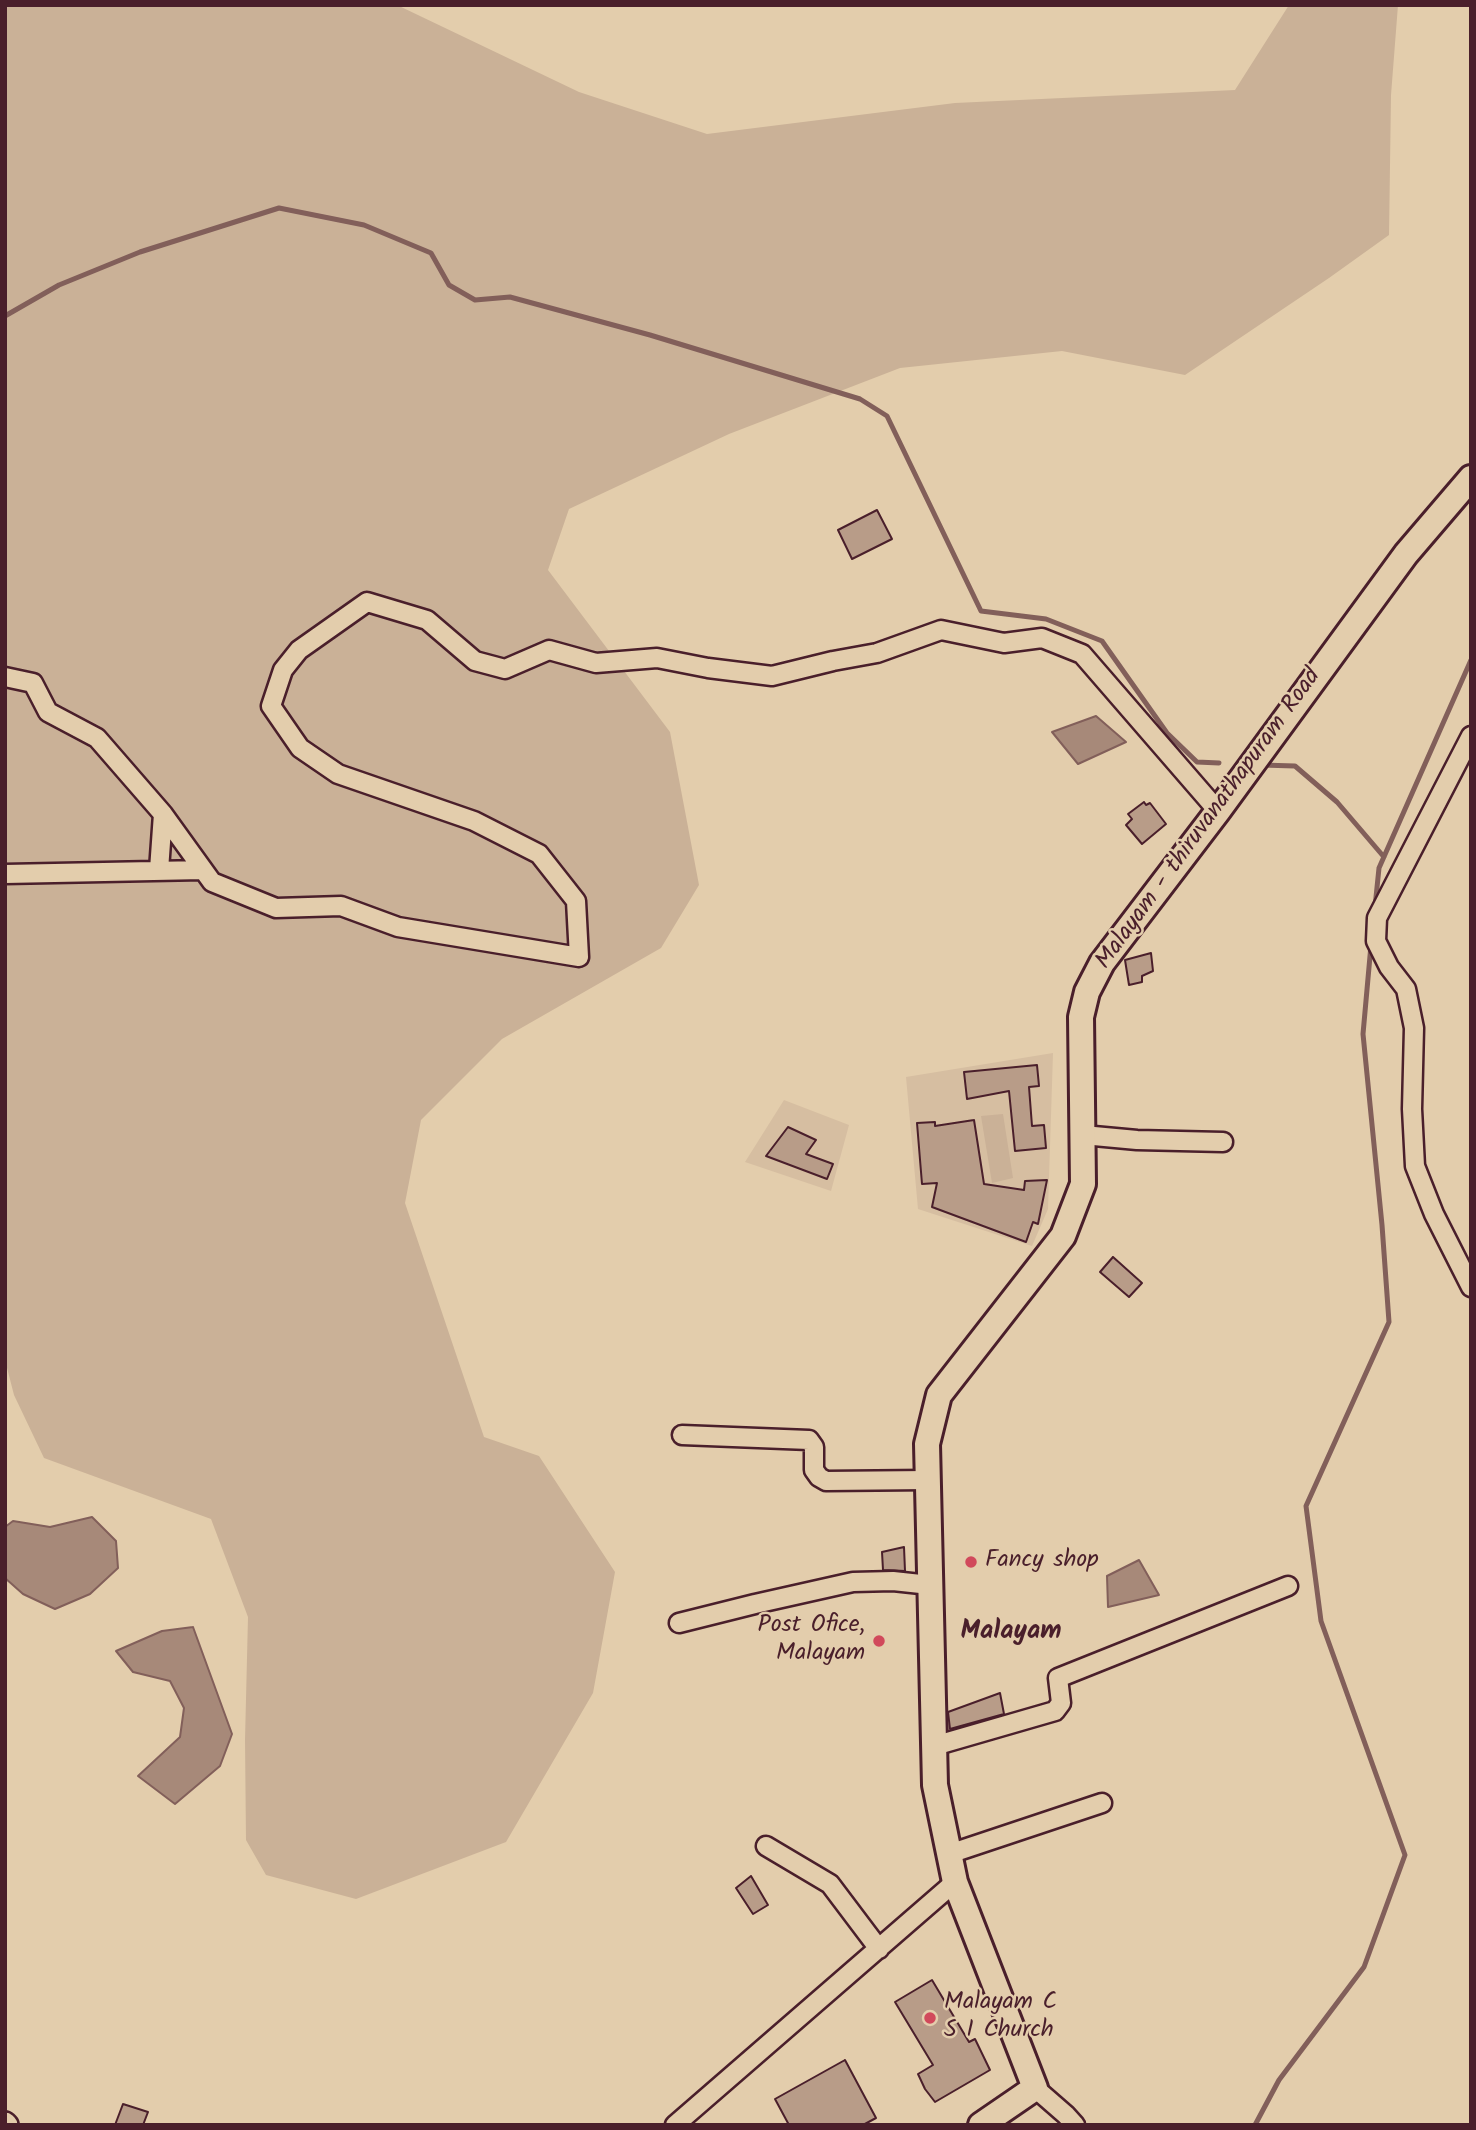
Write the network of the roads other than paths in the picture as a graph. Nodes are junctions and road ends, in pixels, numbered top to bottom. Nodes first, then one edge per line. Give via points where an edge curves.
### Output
1 (1471, 478) edge
2 (5, 677) edge
3 (1471, 736) edge
4 (1218, 811) junction
5 (163, 814) junction
6 (159, 870) junction
7 (203, 870) junction
8 (5, 874) edge
9 (1083, 1135) junction
10 (1223, 1142) dead end
11 (1471, 1287) edge
12 (682, 1435) dead end
13 (928, 1480) junction
14 (930, 1585) junction
15 (1288, 1586) dead end
16 (679, 1623) dead end
17 (934, 1746) junction
18 (1102, 1803) dead end
19 (766, 1846) dead end
20 (949, 1854) junction
21 (955, 1882) junction
22 (878, 1949) junction
23 (1035, 2088) junction
24 (675, 2125) edge
25 (981, 2125) edge
26 (1075, 2125) edge

1 - 4 main road, Malayam - thiruvanathapuram Road via 1406,554
2 - 5 street via 33,683 48,712 97,737
3 - 11 street via 1377,918 1376,941 1406,989 1414,1028 1415,1166
4 - 7 street via 1082,654 1042,638 1004,643 941,630 877,653 772,676 657,658 596,663 549,650 505,669 475,661 427,620 367,602 299,650 283,670 271,706 300,748 338,774 474,821 539,854 576,901 579,957 398,927 341,906 276,908 212,882
4 - 9 main road, Malayam - thiruvanathapuram Road via 1102,962 1087,992 1082,1017
5 - 6 street
5 - 7 street
6 - 7 street
6 - 8 street
9 - 10 street
9 - 13 main road, Malayam - thiruvanathapuram Road via 1083,1184 1063,1236 939,1395 927,1444
12 - 13 street via 809,1440 814,1447 814,1470 826,1481
13 - 14 main road, Malayam - thiruvanathapuram Road
14 - 16 street via 893,1580 853,1583
14 - 17 main road, Malayam - thiruvanathapuram Road
15 - 17 street via 1058,1678 1061,1703 1055,1711
17 - 20 main road, Malayam - thiruvanathapuram Road via 935,1785
18 - 20 street
19 - 22 street via 830,1884
20 - 21 main road, Malayam - thiruvanathapuram Road
21 - 22 street
21 - 23 main road, Malayam - thiruvanathapuram Road
22 - 24 street
23 - 25 main road
23 - 26 street

